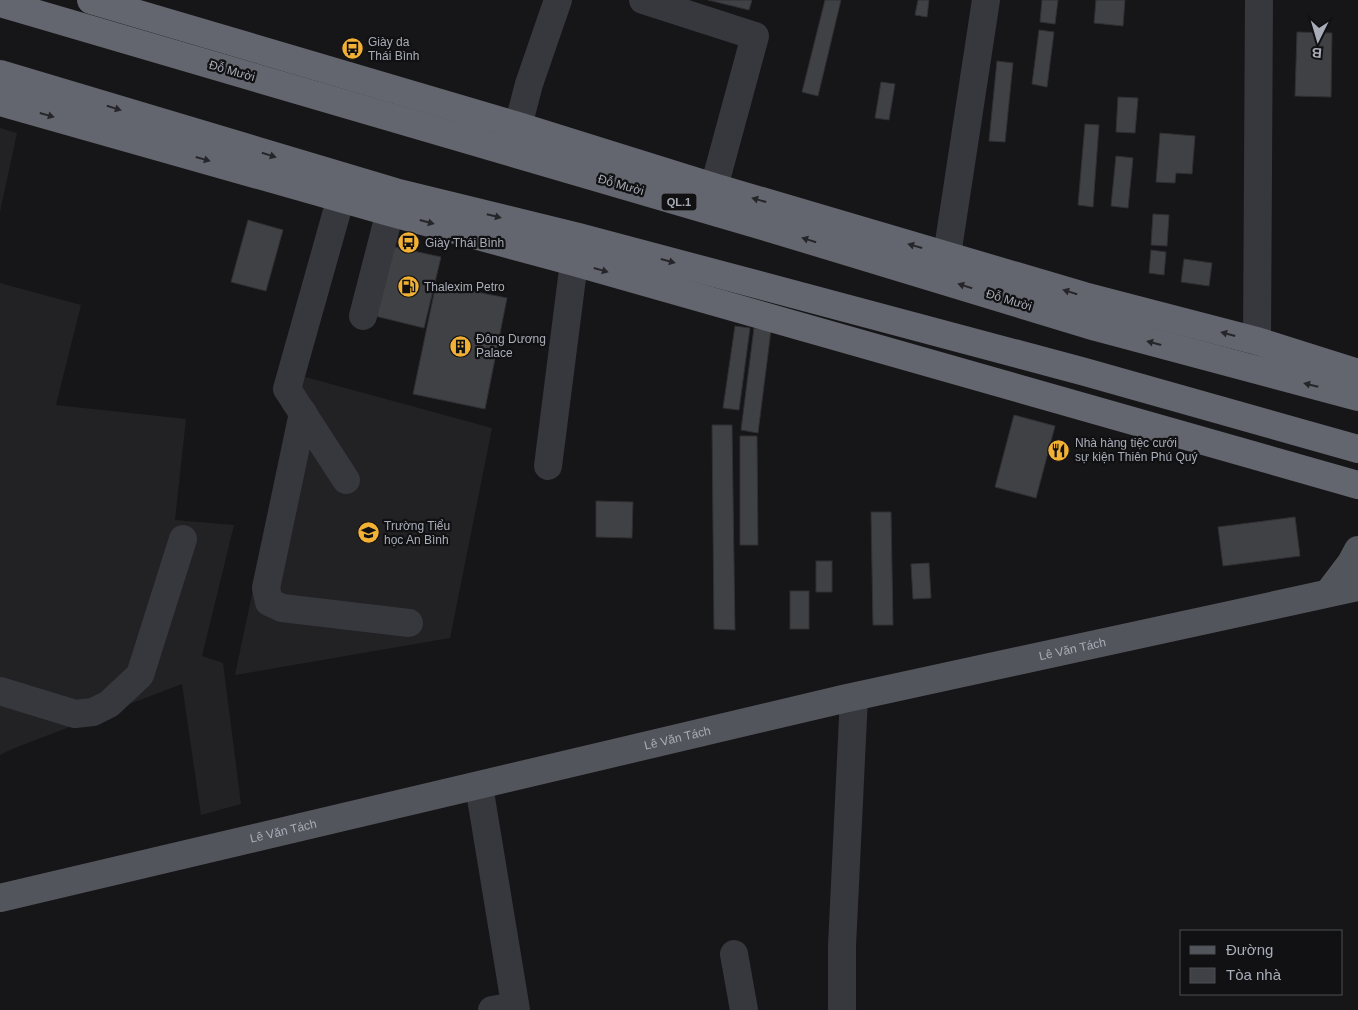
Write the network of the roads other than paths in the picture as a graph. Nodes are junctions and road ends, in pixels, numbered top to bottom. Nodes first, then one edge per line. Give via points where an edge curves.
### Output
1 (91, 0) edge
2 (558, 0) edge
3 (643, 0) edge
4 (986, 0) edge
5 (1260, 0) edge
6 (0, 3) edge
7 (0, 74) edge
8 (0, 102) edge
9 (518, 126) junction
10 (344, 188) junction
11 (714, 188) junction
12 (392, 202) junction
13 (947, 255) junction
14 (574, 262) junction
15 (363, 316) dead end
16 (1256, 341) junction
17 (1358, 373) edge
18 (1358, 397) edge
19 (303, 413) junction
20 (1358, 449) edge
21 (548, 466) dead end
22 (346, 480) dead end
23 (1358, 485) edge
24 (183, 540) dead end
25 (1358, 550) edge
26 (1358, 587) edge
27 (1329, 592) junction
28 (409, 623) dead end
29 (0, 691) edge
30 (854, 697) junction
31 (479, 786) junction
32 (0, 898) edge
33 (734, 954) dead end
34 (508, 1009) edge
35 (744, 1010) edge
36 (842, 1010) edge

1 - 9 highway, Đỗ Mười / QL.1
2 - 9 street
3 - 11 street via 755,36
4 - 13 street
5 - 16 street
18 -> 6 highway, Đỗ Mười / QL.1 via 1096,327
7 -> 10 highway
8 -> 10 highway
9 - 11 highway, Đỗ Mười / QL.1
10 - 12 highway
10 - 19 street via 286,389
13 -> 11 highway, Đỗ Mười / QL.1
12 -> 14 highway
12 - 15 street
12 -> 20 highway via 579,237
16 -> 13 highway, Đỗ Mười / QL.1 via 1084,296
14 - 21 street
14 -> 23 highway
16 - 17 highway, Đỗ Mười / QL.1
19 - 22 street
19 - 28 street via 266,588 269,602 282,608
24 - 29 street via 140,676 109,704 93,712 75,714
25 - 27 main road
26 - 27 main road, Lê Văn Tách
27 - 30 main road, Lê Văn Tách
30 - 31 main road, Lê Văn Tách
30 - 36 street
31 - 32 main road, Lê Văn Tách
31 - 34 street
33 - 35 street

